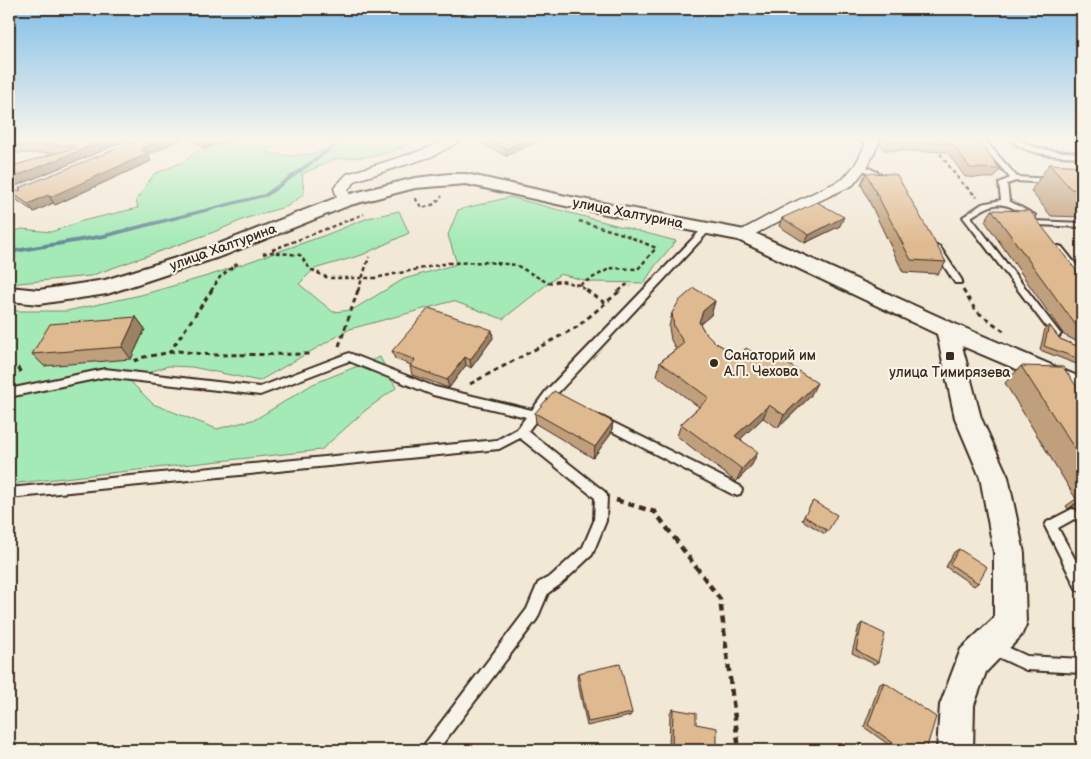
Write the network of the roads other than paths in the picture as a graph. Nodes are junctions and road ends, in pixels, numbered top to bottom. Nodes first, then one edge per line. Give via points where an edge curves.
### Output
1 (363, 173) edge
2 (855, 173) edge
3 (874, 173) edge
4 (1010, 173) edge
5 (1015, 179) junction
6 (1055, 181) edge
7 (890, 182) edge
8 (344, 201) junction
9 (1004, 201) junction
10 (1038, 223) junction
11 (1082, 225) edge
12 (708, 228) junction
13 (1044, 231) edge
14 (743, 235) junction
15 (1050, 239) edge
16 (933, 242) edge
17 (1082, 277) edge
18 (958, 281) road end
19 (9, 294) edge
20 (946, 330) junction
21 (1060, 339) edge
22 (1068, 386) edge
23 (9, 393) edge
24 (586, 412) edge
25 (534, 415) junction
26 (520, 432) junction
27 (736, 490) dead end
28 (9, 494) edge
29 (1072, 514) dead end
30 (1082, 585) edge
31 (989, 645) junction
32 (1082, 666) edge
33 (429, 750) edge
34 (955, 750) edge

1 - 8 street via 352,177 341,188
2 - 14 street via 848,182
3 - 7 lane
4 - 5 lane
5 - 6 lane
5 - 9 lane via 1003,183
8 - 12 street, улица Халтурина via 415,183 466,179
8 - 19 street, улица Халтурина via 218,251 107,287 39,297
9 - 10 lane via 1032,216
9 - 21 lane via 984,204 967,217
10 - 11 lane
10 - 13 lane
12 - 14 street, улица Халтурина
12 - 25 lane
14 - 20 street, улица Халтурина
15 - 17 lane
16 - 18 lane
20 - 22 street, улица Халтурина
20 - 31 street via 968,418 994,477 1009,553 1010,625
23 - 25 lane via 106,373 260,392 349,357 433,391
24 - 27 lane
25 - 26 lane
26 - 28 lane via 498,444
26 - 33 lane via 601,496 600,521 588,550 543,588 532,614
29 - 30 lane via 1051,526
31 - 32 lane via 1026,663
31 - 34 street via 972,661 956,705

